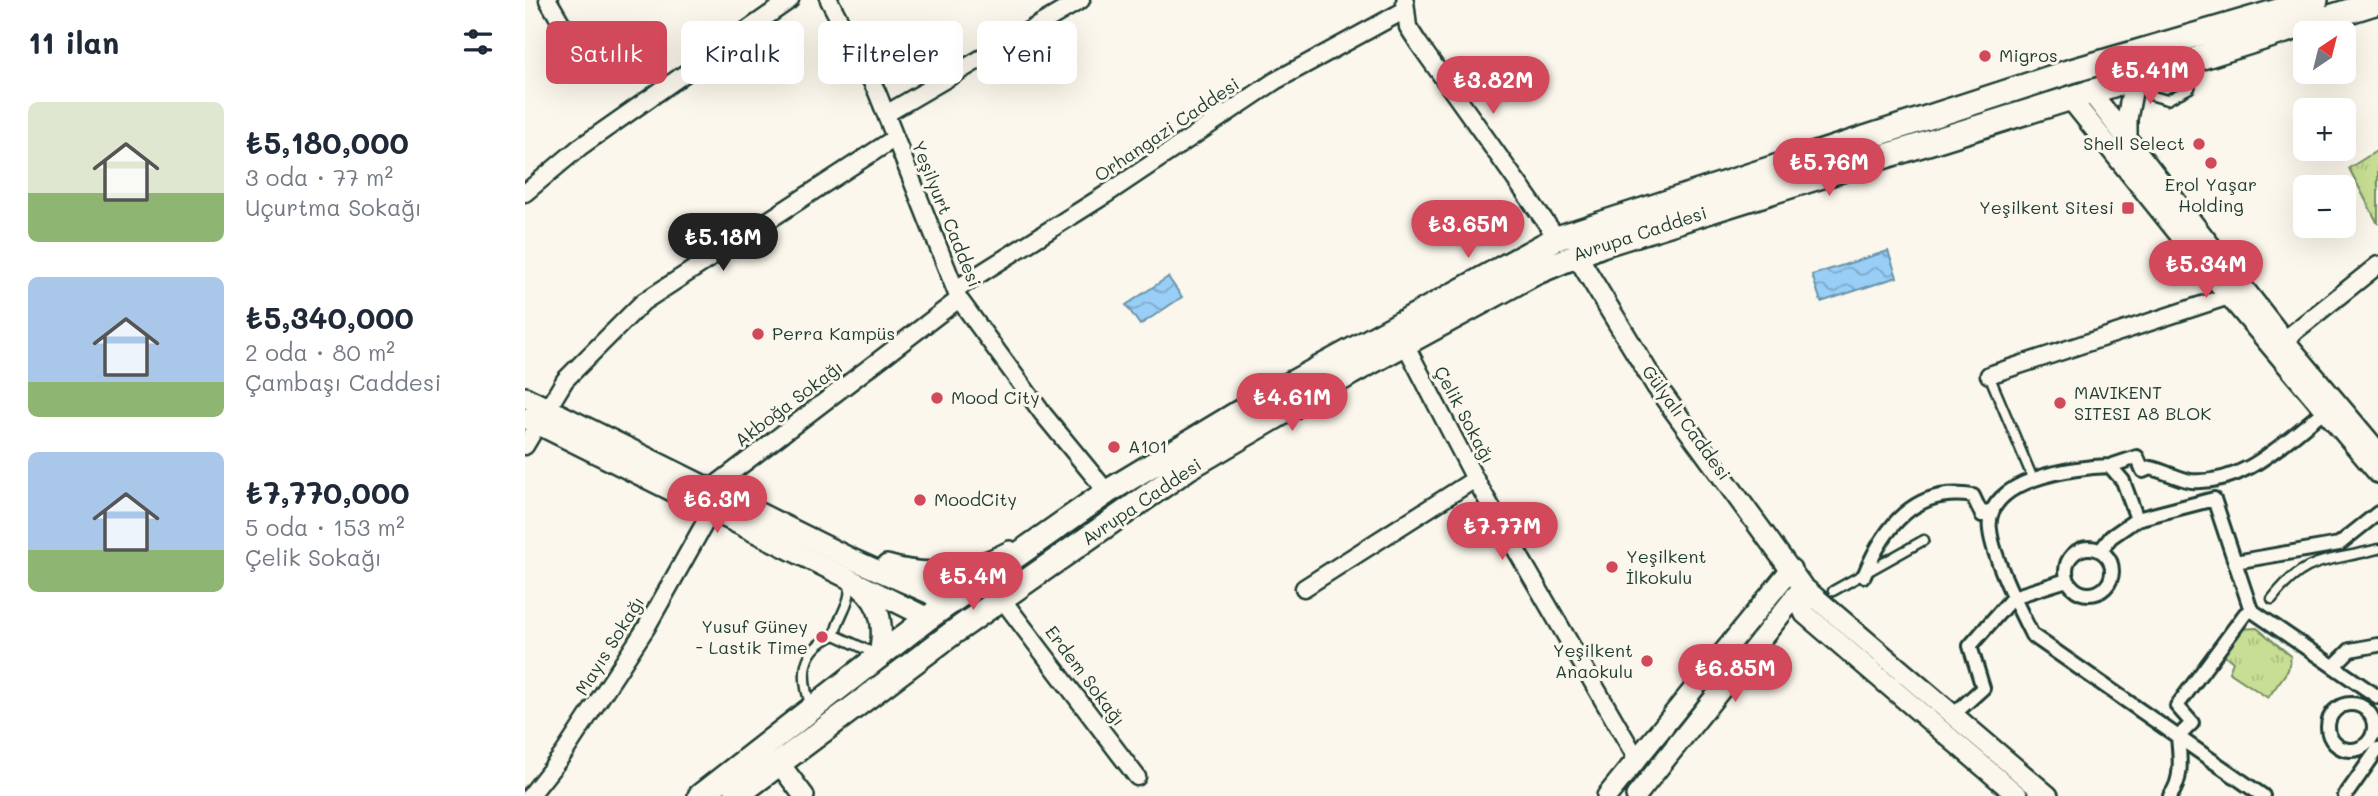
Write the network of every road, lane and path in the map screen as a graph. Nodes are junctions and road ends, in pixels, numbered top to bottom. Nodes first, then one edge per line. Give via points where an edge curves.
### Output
1 (548, 0) edge
2 (790, 0) edge
3 (829, 0) edge
4 (1081, 0) edge
5 (2316, 0) edge
6 (2378, 2) edge
7 (1405, 5) edge
8 (560, 21) edge
9 (2195, 58) junction
10 (2068, 72) junction
11 (2134, 76) junction
12 (2079, 94) junction
13 (886, 114) junction
14 (895, 138) junction
15 (2127, 139) junction
16 (525, 193) edge
17 (1557, 238) junction
18 (1576, 254) junction
19 (2378, 265) edge
20 (958, 294) junction
21 (2229, 296) junction
22 (2284, 340) junction
23 (1405, 344) junction
24 (1989, 375) joint
25 (525, 397) edge
26 (2324, 411) junction
27 (537, 416) edge
28 (525, 446) edge
29 (2378, 452) edge
30 (2110, 466) junction
31 (2378, 473) edge
32 (1475, 479) junction
33 (2033, 479) junction
34 (710, 489) junction
35 (1107, 492) junction
36 (1993, 509) junction
37 (712, 510) junction
38 (2378, 513) edge
39 (2137, 519) junction
40 (1044, 539) junction
41 (1924, 540) dead end
42 (2378, 549) edge
43 (2100, 551) junction
44 (2235, 562) junction
45 (850, 567) junction
46 (1791, 569) junction
47 (1864, 576) junction
48 (2067, 580) junction
49 (1803, 587) junction
50 (1304, 588) dead end
51 (1833, 591) dead end
52 (2013, 597) junction
53 (1002, 598) junction
54 (2272, 598) dead end
55 (2251, 610) junction
56 (936, 612) junction
57 (954, 632) junction
58 (835, 635) junction
59 (2378, 645) edge
60 (879, 656) junction
61 (2334, 666) junction
62 (2376, 696) edge
63 (811, 708) junction
64 (2365, 709) dead end
65 (1952, 716) junction
66 (2178, 737) junction
67 (2378, 749) edge
68 (1637, 759) junction
69 (779, 763) junction
70 (1137, 777) dead end
71 (528, 796) edge
72 (700, 796) edge
73 (736, 796) edge
74 (804, 796) edge
75 (1607, 796) edge
76 (1636, 796) edge
77 (2018, 796) edge
78 (2048, 796) edge
79 (2170, 796) edge
80 (2263, 796) edge
81 (2345, 796) edge

1 - 8 street
2 - 16 street via 580,147
3 - 13 street, Yeşilyurt Caddesi
4 - 13 street
5 - 10 main road, Avrupa Caddesi
6 - 9 main road, Avrupa Caddesi
7 - 17 street via 1408,27 1419,44
7 - 20 street, Orhangazi Caddesi via 1275,81
9 - 11 main road, Avrupa Caddesi
9 - 11 lane via 2190,88 2167,100 2145,91
10 - 12 main road via 2065,81
10 - 17 main road, Avrupa Caddesi
11 - 12 main road, Avrupa Caddesi
11 - 15 street
12 - 15 street
12 - 18 main road, Avrupa Caddesi
12 - 21 street
13 - 14 street, Yeşilyurt Caddesi
14 - 20 street, Yeşilyurt Caddesi
14 - 27 street via 643,302 565,380
15 - 22 street
17 - 35 main road, Avrupa Caddesi via 1259,401
18 - 23 main road, Avrupa Caddesi
18 - 46 street, Gülyalı Caddesi via 1657,387
19 - 22 street
20 - 34 street, Akboğa Sokağı
20 - 35 street, Yeşilyurt Caddesi via 1043,414
21 - 24 street
21 - 26 street
22 - 29 street
23 - 32 street, Çelik Sokağı
23 - 53 main road, Avrupa Caddesi via 1188,468
24 - 33 lane
25 - 27 street
26 - 30 street via 2247,470 2229,478 2188,481 2171,472 2143,471 2137,457
26 - 31 street
27 - 28 street
27 - 34 street
27 - 37 street
30 - 33 street
30 - 39 street via 2123,481
32 - 50 street
32 - 68 street, Çelik Sokağı
33 - 36 street via 2003,495
34 - 45 street
35 - 40 main road, Avrupa Caddesi
36 - 47 street via 1982,515 1973,496 1955,493 1934,495 1914,505 1874,552
36 - 52 street via 1989,529
37 - 45 street
37 - 71 street, Mayıs Sokağı via 646,628 564,753
38 - 44 street via 2339,544
39 - 43 street
39 - 44 street via 2214,499
40 - 45 street via 950,572 925,572 866,559
40 - 56 main road, Avrupa Caddesi
41 - 47 lane
42 - 54 lane via 2319,561 2290,576
43 - 48 street via 2093,547 2073,553 2064,572
43 - 48 street via 2109,557 2114,574 2105,590 2088,595
44 - 55 street
45 - 56 street via 932,594
45 - 58 lane via 851,592
45 - 60 street via 882,619
46 - 49 street, Gülyalı Caddesi
46 - 68 street
47 - 51 lane
48 - 52 street
49 - 65 street, Gülyalı Caddesi
49 - 76 street
49 - 77 street, Gülyalı Caddesi via 1800,603 1805,614
52 - 65 street via 1970,646 1983,688
52 - 66 street via 2032,635
53 - 57 main road, Avrupa Caddesi
53 - 70 street, Erdem Sokağı
55 - 61 street
55 - 66 street via 2177,706 2192,723
56 - 57 main road
56 - 60 main road, Avrupa Caddesi
57 - 69 main road, Avrupa Caddesi
58 - 60 lane
58 - 63 lane via 807,656 803,682
59 - 61 street via 2350,650
60 - 63 main road, Avrupa Caddesi
61 - 62 street
62 - 64 street
63 - 72 main road, Avrupa Caddesi
65 - 78 street, Gülyalı Caddesi
66 - 79 street via 2179,774
66 - 80 street
67 - 81 street
68 - 75 street
69 - 73 main road, Avrupa Caddesi
69 - 74 street

